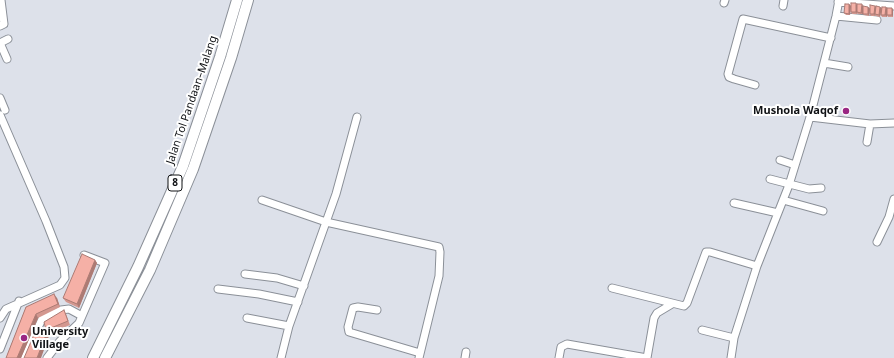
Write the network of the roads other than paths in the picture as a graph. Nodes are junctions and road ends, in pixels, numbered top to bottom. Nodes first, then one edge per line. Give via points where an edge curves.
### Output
1 (1, 0) edge
2 (237, 0) edge
3 (248, 0) edge
4 (838, 1) edge
5 (894, 6) edge
6 (1, 12) edge
7 (836, 16) junction
8 (877, 20) dead end
9 (0, 26) edge
10 (831, 38) junction
11 (8, 39) dead end
12 (0, 43) edge
13 (6, 60) dead end
14 (824, 63) junction
15 (848, 67) dead end
16 (755, 85) dead end
17 (0, 98) edge
18 (3, 112) edge
19 (358, 117) dead end
20 (810, 117) junction
21 (894, 123) edge
22 (870, 124) junction
23 (867, 142) dead end
24 (780, 160) dead end
25 (795, 165) junction
26 (770, 179) dead end
27 (789, 185) junction
28 (822, 188) dead end
29 (894, 199) edge
30 (262, 200) dead end
31 (783, 200) junction
32 (734, 203) dead end
33 (823, 211) dead end
34 (778, 213) junction
35 (326, 222) junction
36 (877, 242) dead end
37 (84, 255) edge
38 (757, 266) junction
39 (245, 274) dead end
40 (304, 286) junction
41 (612, 288) dead end
42 (218, 290) dead end
43 (19, 302) junction
44 (298, 302) junction
45 (672, 304) junction
46 (377, 310) dead end
47 (1, 314) edge
48 (82, 316) junction
49 (247, 318) dead end
50 (289, 326) junction
51 (702, 330) dead end
52 (734, 338) junction
53 (0, 349) edge
54 (419, 355) edge
55 (24, 358) edge
56 (47, 358) edge
57 (93, 358) edge
58 (105, 358) edge
59 (281, 358) edge
60 (559, 358) edge
61 (647, 358) edge
62 (731, 358) edge

1 - 6 street
2 - 57 highway, Jalan Tol Pandaan–Malang / 8 via 183,166 138,267
3 - 58 highway, Jalan Tol Pandaan–Malang / 8 via 193,169 150,270
4 - 5 street
4 - 7 street
6 - 9 street via 4,24
7 - 8 street
7 - 10 street
10 - 14 street
10 - 16 street via 743,19 728,74 729,78
11 - 12 street
12 - 13 street
14 - 15 street
14 - 20 street
17 - 18 street
18 - 43 street via 64,267 65,278 60,285
19 - 35 street
20 - 22 street
20 - 25 street
21 - 22 street
22 - 23 street
24 - 25 street
25 - 27 street
26 - 27 street
27 - 28 street via 812,190
27 - 31 street
29 - 36 street
30 - 35 street
31 - 33 street
31 - 34 street
32 - 34 street
34 - 38 street
35 - 40 street
35 - 54 street via 439,247 439,276
37 - 48 street via 105,263
38 - 45 street via 706,252 687,304
38 - 52 street
39 - 40 street via 277,278
40 - 44 street
41 - 45 street
42 - 44 street via 259,294
43 - 47 street
43 - 53 street
44 - 50 street
45 - 61 street via 657,313 654,318
46 - 54 street via 358,306 353,308 349,332
48 - 55 street via 69,309 42,319
48 - 56 street via 79,323
49 - 50 street
50 - 59 street
51 - 52 street
52 - 62 street
60 - 61 street via 561,347 567,344

